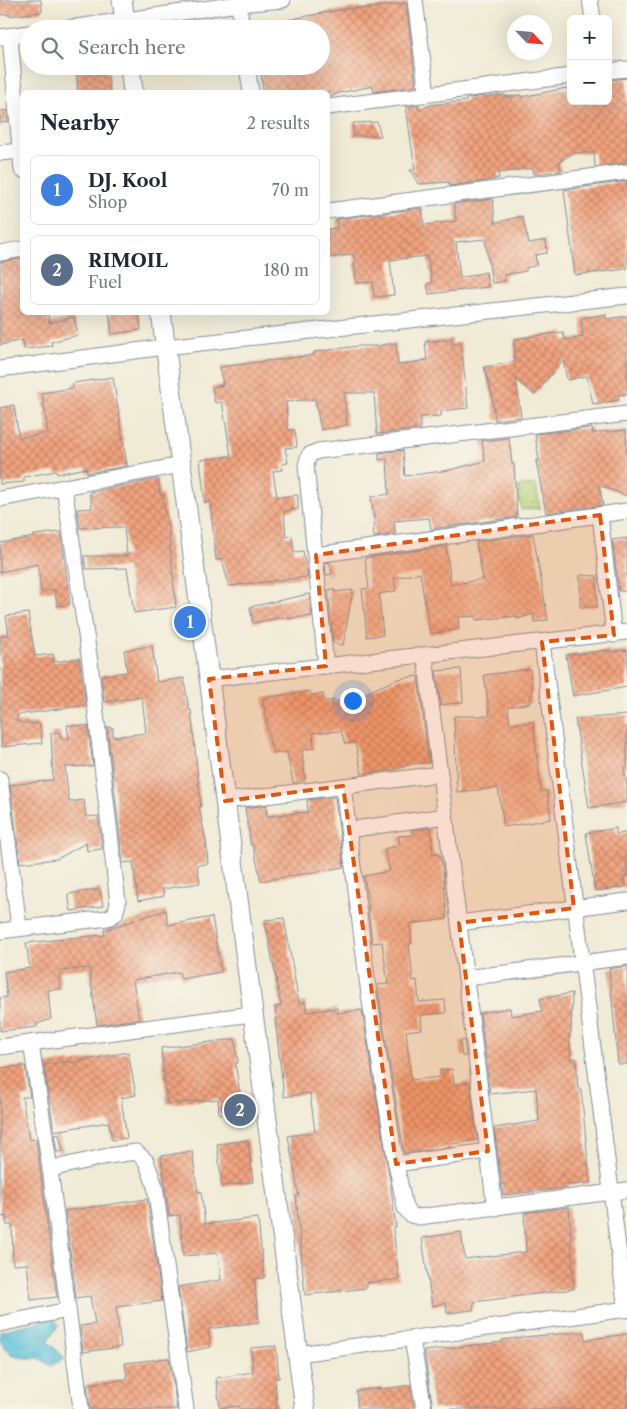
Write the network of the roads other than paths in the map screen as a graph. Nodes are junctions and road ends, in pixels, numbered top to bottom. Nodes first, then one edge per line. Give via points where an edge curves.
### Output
1 (122, 0) edge
2 (283, 0) edge
3 (415, 0) edge
4 (590, 0) edge
5 (239, 4) junction
6 (592, 15) edge
7 (124, 20) edge
8 (152, 20) edge
9 (241, 20) edge
10 (20, 34) edge
11 (5, 36) edge
12 (627, 69) edge
13 (612, 71) edge
14 (131, 75) edge
15 (248, 75) edge
16 (567, 76) edge
17 (134, 90) edge
18 (251, 90) edge
19 (427, 94) junction
20 (330, 107) edge
21 (20, 151) joint
22 (0, 153) edge
23 (627, 172) edge
24 (330, 211) edge
25 (20, 249) edge
26 (0, 253) edge
27 (627, 296) edge
28 (161, 315) edge
29 (166, 347) junction
30 (0, 369) edge
31 (627, 414) edge
32 (181, 465) junction
33 (64, 487) junction
34 (0, 499) edge
35 (627, 512) edge
36 (600, 515) junction
37 (316, 556) junction
38 (621, 633) edge
39 (542, 642) junction
40 (425, 656) junction
41 (326, 666) junction
42 (209, 679) junction
43 (440, 774) junction
44 (0, 779) edge
45 (343, 786) junction
46 (225, 801) junction
47 (445, 816) junction
48 (348, 830) junction
49 (627, 901) edge
50 (574, 908) junction
51 (459, 923) junction
52 (19, 927) junction
53 (0, 931) edge
54 (627, 957) edge
55 (581, 963) junction
56 (466, 978) junction
57 (252, 1014) junction
58 (31, 1043) junction
59 (0, 1047) edge
60 (488, 1151) junction
61 (396, 1164) junction
62 (50, 1169) junction
63 (627, 1190) edge
64 (610, 1193) junction
65 (495, 1208) junction
66 (68, 1310) junction
67 (626, 1310) edge
68 (0, 1324) edge
69 (412, 1339) junction
70 (298, 1354) junction
71 (81, 1409) edge
72 (186, 1409) edge
73 (305, 1409) edge
74 (424, 1409) edge

1 - 7 street
2 - 5 street
3 - 19 street
4 - 6 street
5 - 8 street
5 - 9 street
10 - 11 street
11 - 21 street
12 - 13 street
14 - 17 street
15 - 18 street
16 - 19 street
19 - 20 street
21 - 22 street
23 - 24 street
25 - 26 street
27 - 29 street
28 - 29 street
29 - 30 street
29 - 32 street
31 - 37 street via 318,451 309,455 306,465
32 - 33 street
32 - 42 street
33 - 34 street
33 - 52 street via 90,662 118,903 115,914 108,918
35 - 36 street
36 - 37 street
36 - 38 street
37 - 41 street
38 - 39 street
39 - 40 street
39 - 50 street
40 - 41 street
40 - 43 street
41 - 42 street
42 - 46 street
43 - 45 street
43 - 47 street
44 - 52 street
45 - 46 street
45 - 48 street
46 - 57 street
47 - 48 street
47 - 51 street
48 - 61 street via 369,995
49 - 50 street
50 - 51 street
50 - 55 street
51 - 56 street
52 - 53 street
54 - 55 street
55 - 56 street
55 - 64 street
56 - 60 street
57 - 58 street
57 - 70 street
58 - 59 street
58 - 62 street
60 - 61 street
60 - 65 street
61 - 65 street via 410,1215 419,1217
62 - 66 street
62 - 72 street via 136,1152 146,1161 155,1186
63 - 64 street
64 - 65 street
64 - 67 street
66 - 68 street
66 - 71 street
67 - 69 street
69 - 70 street
69 - 74 street
70 - 73 street

